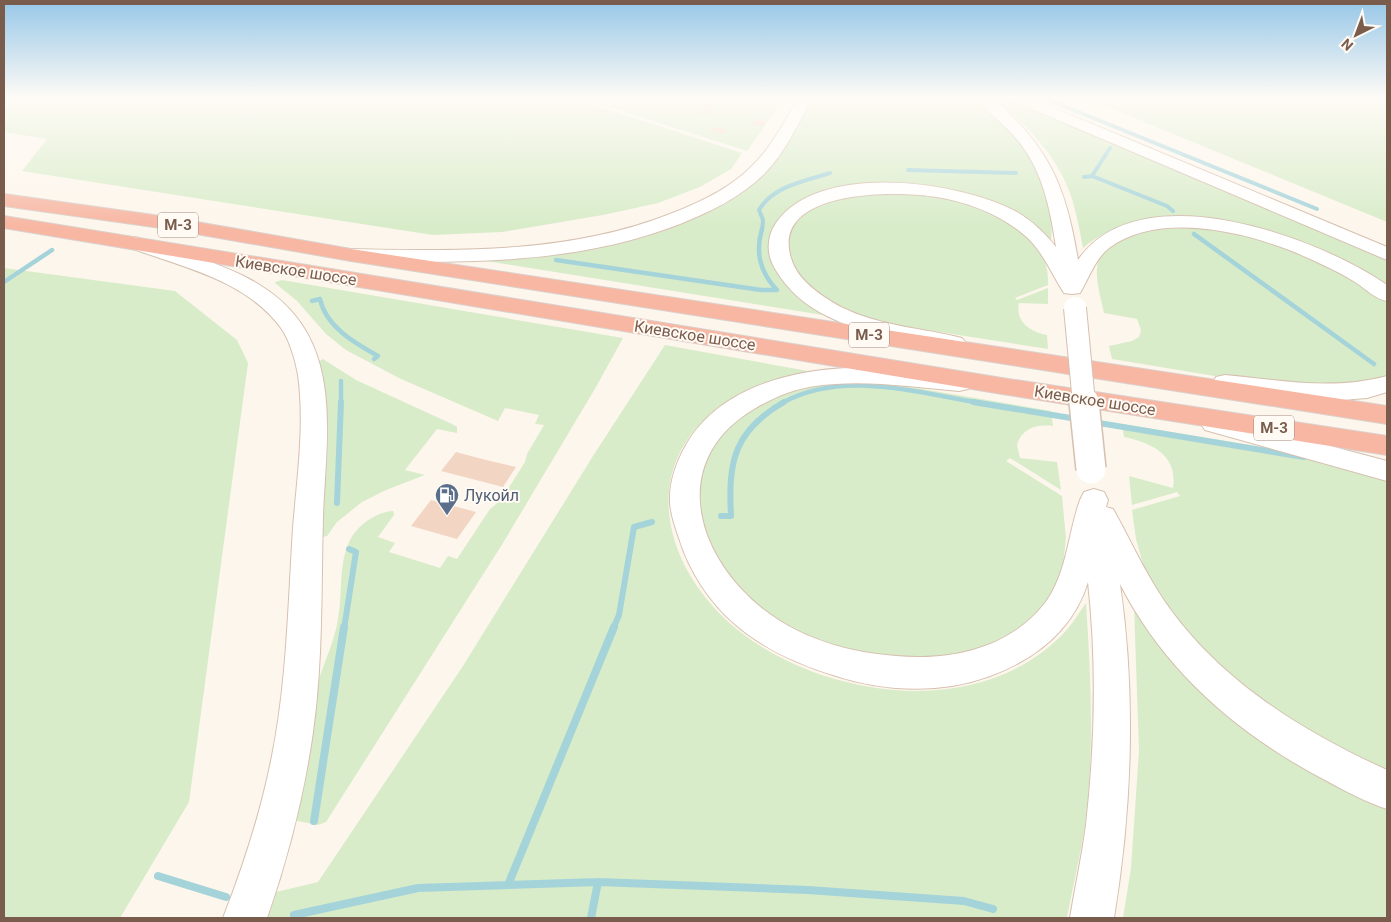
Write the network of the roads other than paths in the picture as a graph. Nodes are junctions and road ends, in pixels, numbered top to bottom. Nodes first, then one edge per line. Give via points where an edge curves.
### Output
1 (779, 141) edge
2 (1028, 141) edge
3 (1120, 141) edge
4 (4, 200) edge
5 (4, 222) edge
6 (135, 243) junction
7 (1387, 254) edge
8 (351, 255) junction
9 (1387, 295) edge
10 (1074, 298) junction
11 (1004, 356) junction
12 (1152, 378) junction
13 (1387, 384) edge
14 (1002, 386) junction
15 (1162, 410) junction
16 (1387, 415) edge
17 (1387, 446) edge
18 (1387, 472) edge
19 (1093, 485) junction
20 (1387, 790) edge
21 (245, 918) edge
22 (1092, 918) edge

1 - 8 main road via 752,176 712,202 655,227 585,245 530,253
2 - 10 main road via 1047,171 1060,207
3 - 7 main road
4 - 8 highway, Киевское шоссе / М-3 via 168,223
5 - 6 highway, Киевское шоссе / М-3
6 - 14 highway, Киевское шоссе / М-3
6 - 21 main road via 221,272 258,293 292,327 309,369 313,439 295,727 276,825
8 - 11 highway, Киевское шоссе / М-3
9 - 10 main road via 1353,271 1309,249 1252,232 1194,223 1152,225 1118,234 1102,244 1091,256
10 - 11 main road via 1030,230 994,209 948,194 907,189 852,190 813,202 795,213 783,226 777,246 781,265 797,286 823,305 874,326
10 - 19 main road, bridge
11 - 12 highway, Киевское шоссе / М-3
12 - 13 main road via 1324,393 1364,390
12 - 16 highway, Киевское шоссе / М-3
14 - 15 highway, Киевское шоссе / М-3
14 - 19 main road via 830,377 784,386 740,406 719,421 703,439 686,478 684,500 689,529 704,565 718,586 749,615 783,639 823,658 867,670 902,674 982,665 1010,653 1037,633 1069,593
15 - 17 highway, Киевское шоссе / М-3
15 - 18 main road
19 - 20 main road via 1151,608 1206,676 1274,730 1323,759
19 - 22 main road via 1110,639 1112,697 1107,816

